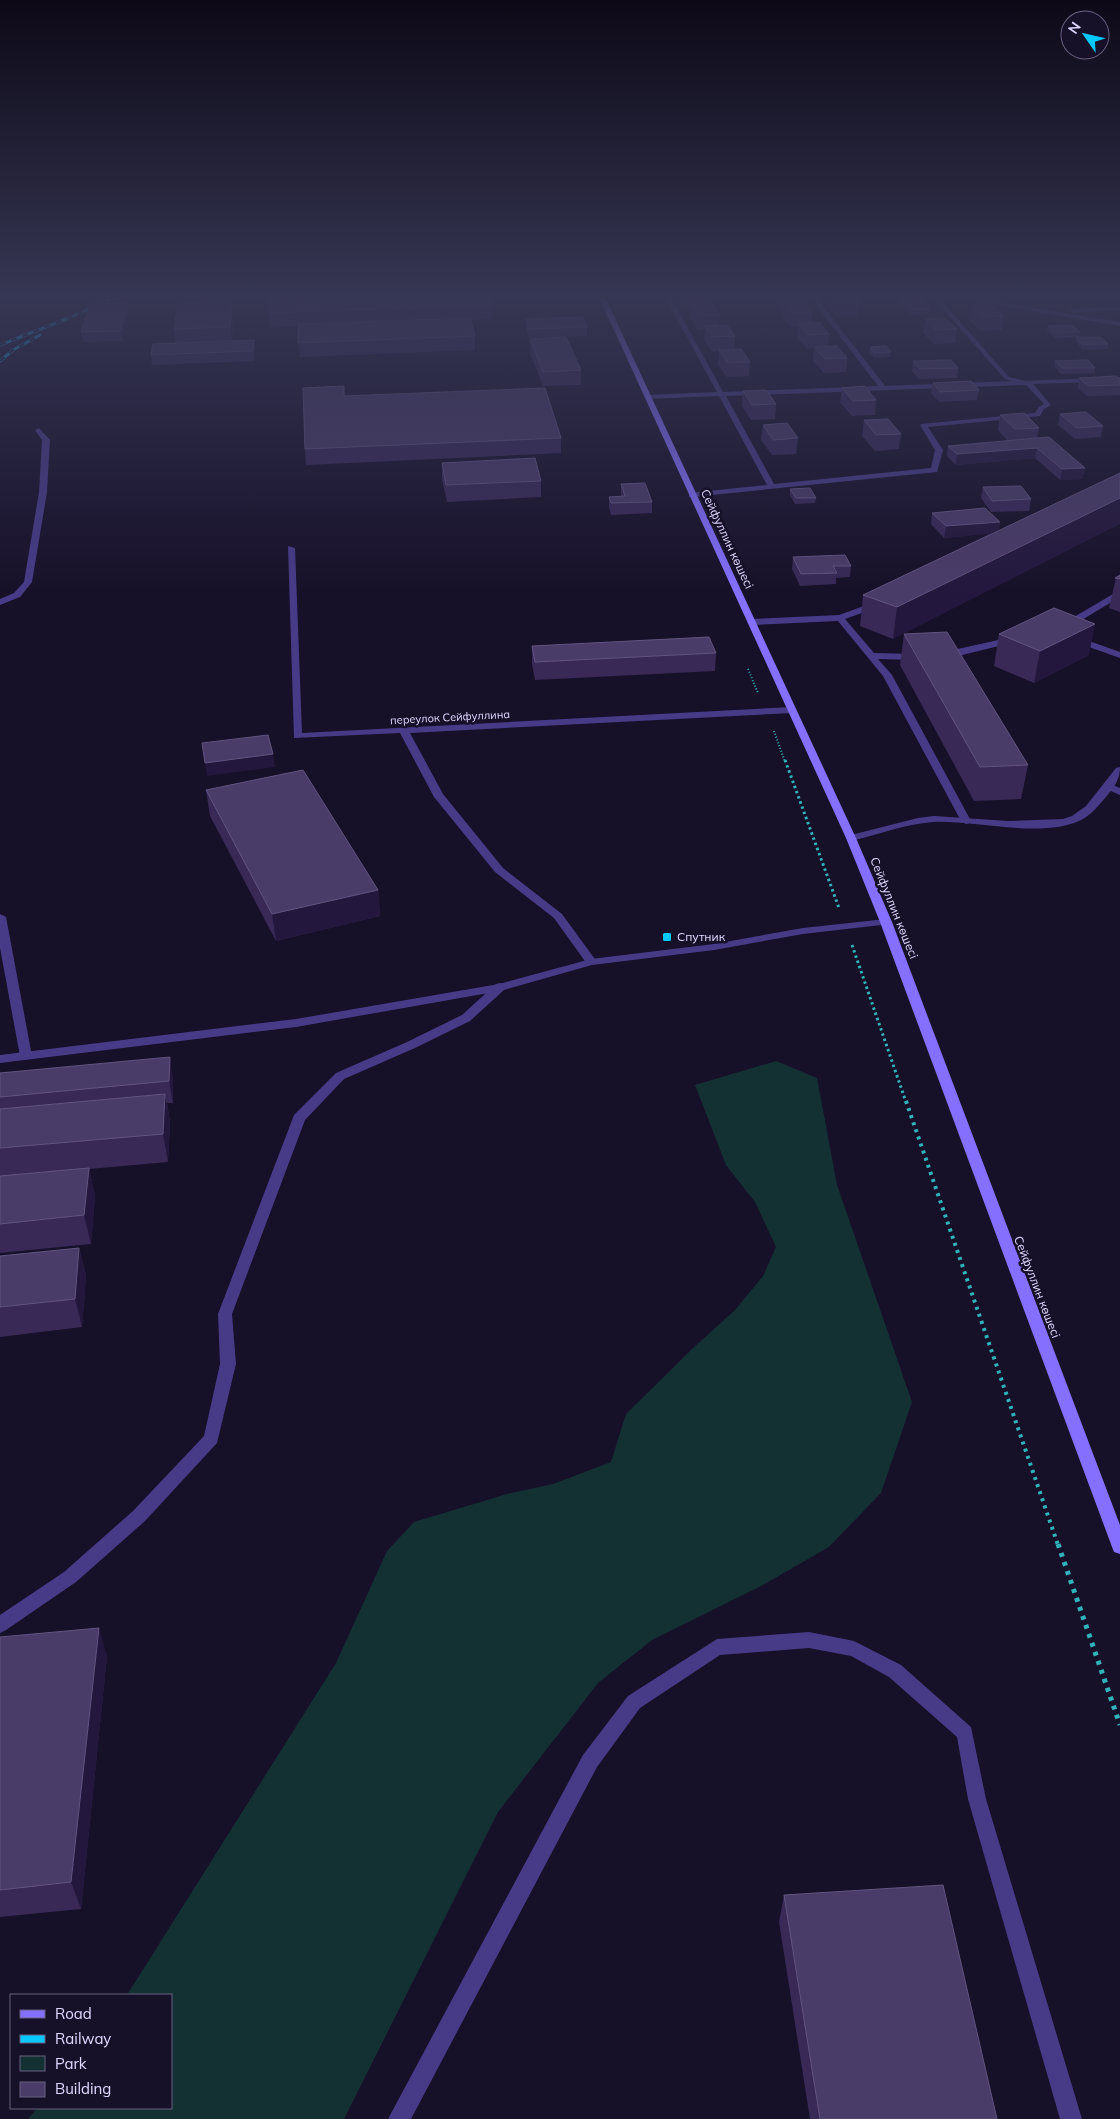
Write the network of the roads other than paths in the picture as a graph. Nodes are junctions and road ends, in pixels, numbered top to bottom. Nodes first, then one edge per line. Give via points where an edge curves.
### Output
1 (689, 396) edge
2 (723, 396) edge
3 (1040, 396) edge
4 (647, 397) joint
5 (39, 430) dead end
6 (772, 487) junction
7 (692, 495) junction
8 (291, 548) dead end
9 (1120, 593) edge
10 (886, 600) edge
11 (0, 602) edge
12 (840, 618) junction
13 (751, 622) junction
14 (1019, 638) edge
15 (1120, 655) edge
16 (871, 656) junction
17 (791, 710) junction
18 (404, 731) junction
19 (1120, 770) edge
20 (1108, 786) junction
21 (1120, 792) edge
22 (966, 821) junction
23 (851, 838) junction
24 (0, 917) edge
25 (886, 922) junction
26 (591, 962) junction
27 (500, 987) junction
28 (26, 1056) junction
29 (0, 1059) edge
30 (1120, 1546) edge
31 (0, 1625) edge
32 (399, 2119) edge
33 (1071, 2119) edge

1 - 4 street
2 - 6 street
3 - 6 street via 1048,405 1040,408 1038,415 923,425 939,450 934,470
4 - 7 main road, Сейфуллин көшесі
5 - 11 street via 46,440 43,483 28,582 17,595
6 - 7 street
7 - 13 main road, Сейфуллин көшесі
8 - 18 street, переулок Сейфуллина via 297,736
9 - 15 street via 1077,619 1067,637
10 - 12 street
12 - 13 street
12 - 16 street
13 - 17 main road, Сейфуллин көшесі
14 - 16 street via 954,654
16 - 22 street via 887,675
17 - 18 street, переулок Сейфуллина
17 - 23 main road, Сейфуллин көшесі
18 - 26 street via 438,795 499,870 558,916
19 - 20 street
20 - 21 street
20 - 22 street via 1104,794 1075,818 1046,824
22 - 23 street via 918,821
23 - 25 main road, Сейфуллин көшесі
24 - 28 street
25 - 26 street
25 - 30 main road, Сейфуллин көшесі
26 - 27 street
27 - 28 street via 296,1023
27 - 31 street via 466,1018 340,1076 299,1118 226,1314 228,1364 211,1439 139,1516 70,1577
28 - 29 street
32 - 33 street via 590,1761 634,1702 717,1647 809,1640 854,1649 894,1671 965,1733 977,1799

